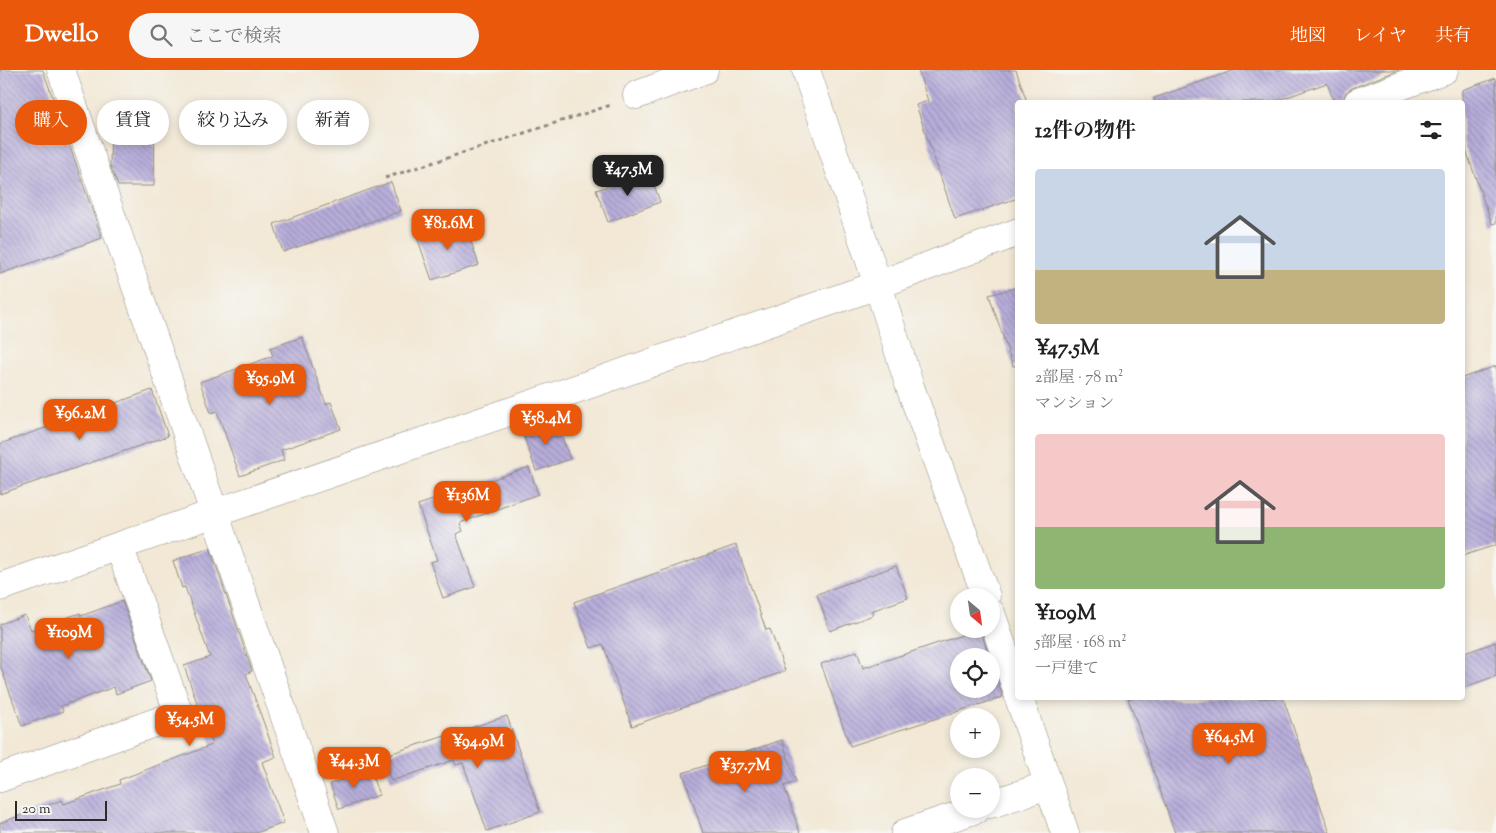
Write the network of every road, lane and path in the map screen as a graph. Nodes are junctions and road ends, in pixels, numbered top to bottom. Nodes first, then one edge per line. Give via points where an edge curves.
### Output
1 (61, 70) edge
2 (704, 70) edge
3 (806, 70) edge
4 (1444, 70) edge
5 (637, 94) joint
6 (1363, 100) edge
7 (386, 178) dead end
8 (1015, 233) edge
9 (878, 285) junction
10 (214, 512) junction
11 (119, 546) junction
12 (0, 587) edge
13 (983, 588) edge
14 (999, 638) edge
15 (1015, 684) edge
16 (1020, 700) edge
17 (0, 778) edge
18 (1048, 785) junction
19 (1000, 801) edge
20 (951, 818) edge
21 (325, 833) edge
22 (905, 833) edge
23 (1065, 833) edge

1 - 10 street
2 - 5 street
3 - 9 street
4 - 6 street
5 - 7 path via 579,117
8 - 9 street
9 - 10 street
9 - 13 street via 909,384
10 - 11 street
10 - 21 street
11 - 12 street
11 - 17 street via 179,714
14 - 15 street
16 - 18 street
18 - 19 street
18 - 23 street
20 - 22 street

